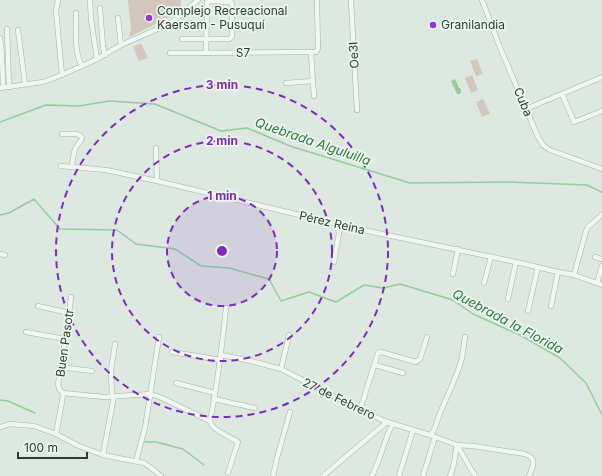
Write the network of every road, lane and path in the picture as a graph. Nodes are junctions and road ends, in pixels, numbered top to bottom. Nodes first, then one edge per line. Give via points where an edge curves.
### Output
1 (58, 0) edge
2 (90, 0) edge
3 (198, 0) edge
4 (317, 0) edge
5 (351, 0) edge
6 (482, 0) edge
7 (100, 8) dead end
8 (76, 13) dead end
9 (118, 18) dead end
10 (7, 29) dead end
11 (18, 30) dead end
12 (0, 38) edge
13 (182, 39) dead end
14 (206, 40) junction
15 (121, 45) junction
16 (313, 52) junction
17 (206, 53) junction
18 (170, 54) dead end
19 (106, 55) junction
20 (97, 59) junction
21 (82, 66) junction
22 (62, 75) junction
23 (602, 77) edge
24 (313, 81) junction
25 (286, 83) dead end
26 (24, 84) junction
27 (9, 87) junction
28 (2, 88) edge
29 (562, 94) junction
30 (314, 96) dead end
31 (526, 108) junction
32 (357, 110) dead end
33 (602, 111) edge
34 (62, 134) dead end
35 (156, 148) dead end
36 (61, 166) dead end
37 (72, 166) junction
38 (602, 169) edge
39 (157, 181) junction
40 (602, 215) edge
41 (337, 224) junction
42 (458, 249) junction
43 (491, 257) junction
44 (595, 257) dead end
45 (602, 259) edge
46 (334, 262) dead end
47 (516, 262) junction
48 (602, 266) edge
49 (538, 267) junction
50 (558, 272) junction
51 (453, 274) dead end
52 (574, 275) junction
53 (602, 276) edge
54 (484, 283) dead end
55 (599, 284) edge
56 (71, 297) dead end
57 (508, 299) dead end
58 (38, 306) dead end
59 (551, 306) dead end
60 (226, 308) dead end
61 (528, 311) dead end
62 (70, 313) junction
63 (26, 332) dead end
64 (290, 335) dead end
65 (159, 337) dead end
66 (427, 337) dead end
67 (465, 337) dead end
68 (64, 339) junction
69 (115, 344) dead end
70 (172, 352) dead end
71 (221, 358) junction
72 (375, 365) junction
73 (60, 367) junction
74 (281, 369) junction
75 (92, 371) dead end
76 (403, 373) dead end
77 (176, 383) dead end
78 (63, 393) junction
79 (215, 393) junction
80 (151, 394) junction
81 (113, 397) junction
82 (214, 400) junction
83 (255, 408) dead end
84 (360, 410) junction
85 (290, 412) dead end
86 (210, 421) junction
87 (387, 422) junction
88 (393, 424) junction
89 (0, 426) edge
90 (413, 430) junction
91 (56, 434) junction
92 (432, 436) junction
93 (457, 445) junction
94 (103, 455) junction
95 (136, 461) junction
96 (228, 473) dead end
97 (161, 476) edge
98 (274, 476) edge
99 (325, 476) edge
100 (372, 476) edge
101 (399, 476) edge
102 (423, 476) edge
103 (450, 476) edge
104 (476, 476) edge
105 (529, 476) edge

1 - 22 street via 56,11
2 - 20 street
3 - 15 street via 174,21
4 - 16 street via 318,49
5 - 32 street, Oe3I
6 - 31 street, Cuba
7 - 19 street
8 - 21 street via 78,54
9 - 15 street
10 - 27 street
11 - 26 street
12 - 28 street
13 - 14 street
14 - 14 street via 207,2 231,2 231,38
14 - 17 street
15 - 19 street
16 - 17 street, S7
16 - 24 street
17 - 18 street, S7
19 - 20 street
20 - 21 street
21 - 22 street
22 - 26 street via 43,82
23 - 29 street
24 - 25 street
24 - 30 street
26 - 27 street
27 - 28 street
29 - 31 street
29 - 33 street via 574,122
31 - 38 street, Cuba via 538,137 550,150
34 - 37 street via 77,134 82,138 74,152
35 - 39 street
36 - 37 street, Pérez Reina
37 - 39 street, Pérez Reina
39 - 41 street, Pérez Reina
40 - 52 street via 588,227
41 - 42 street, Pérez Reina
41 - 46 street via 339,233
42 - 43 street, Pérez Reina
42 - 51 street
43 - 47 street, Pérez Reina
43 - 54 street
44 - 45 street
47 - 49 street, Pérez Reina
47 - 57 street
48 - 55 street
49 - 50 street, Pérez Reina
49 - 61 street
50 - 52 street, Pérez Reina
50 - 59 street
52 - 55 street, Pérez Reina
53 - 55 street
56 - 62 street, Buen Pasotr
58 - 62 street
60 - 71 street
62 - 68 street, Buen Pasotr
63 - 68 street
64 - 74 street
65 - 80 street
66 - 72 street via 420,359 416,362 380,352
67 - 92 street via 462,358
68 - 73 street, Buen Pasotr
69 - 81 street via 111,370
70 - 71 street, 27 de Febrero
71 - 74 street, 27 de Febrero via 251,360
71 - 79 street
72 - 76 street
72 - 84 street
73 - 75 street
73 - 78 street, Buen Pasotr via 58,385
74 - 84 street, 27 de Febrero
77 - 79 street
78 - 81 street
78 - 91 street, Buen Pasotr
79 - 82 street
80 - 81 street
80 - 86 street
80 - 95 street
81 - 94 street
82 - 83 street
82 - 86 street
84 - 87 street, 27 de Febrero
85 - 98 street
86 - 96 street via 214,427 238,442
87 - 88 street, 27 de Febrero
87 - 99 street
88 - 90 street, 27 de Febrero
88 - 100 street
89 - 91 street via 34,426
90 - 92 street, 27 de Febrero
90 - 101 street
91 - 94 street
92 - 93 street, 27 de Febrero
92 - 102 street
93 - 103 street
93 - 104 street
93 - 105 street, 27 de Febrero via 530,456 534,462
94 - 95 street
95 - 97 street via 144,463

